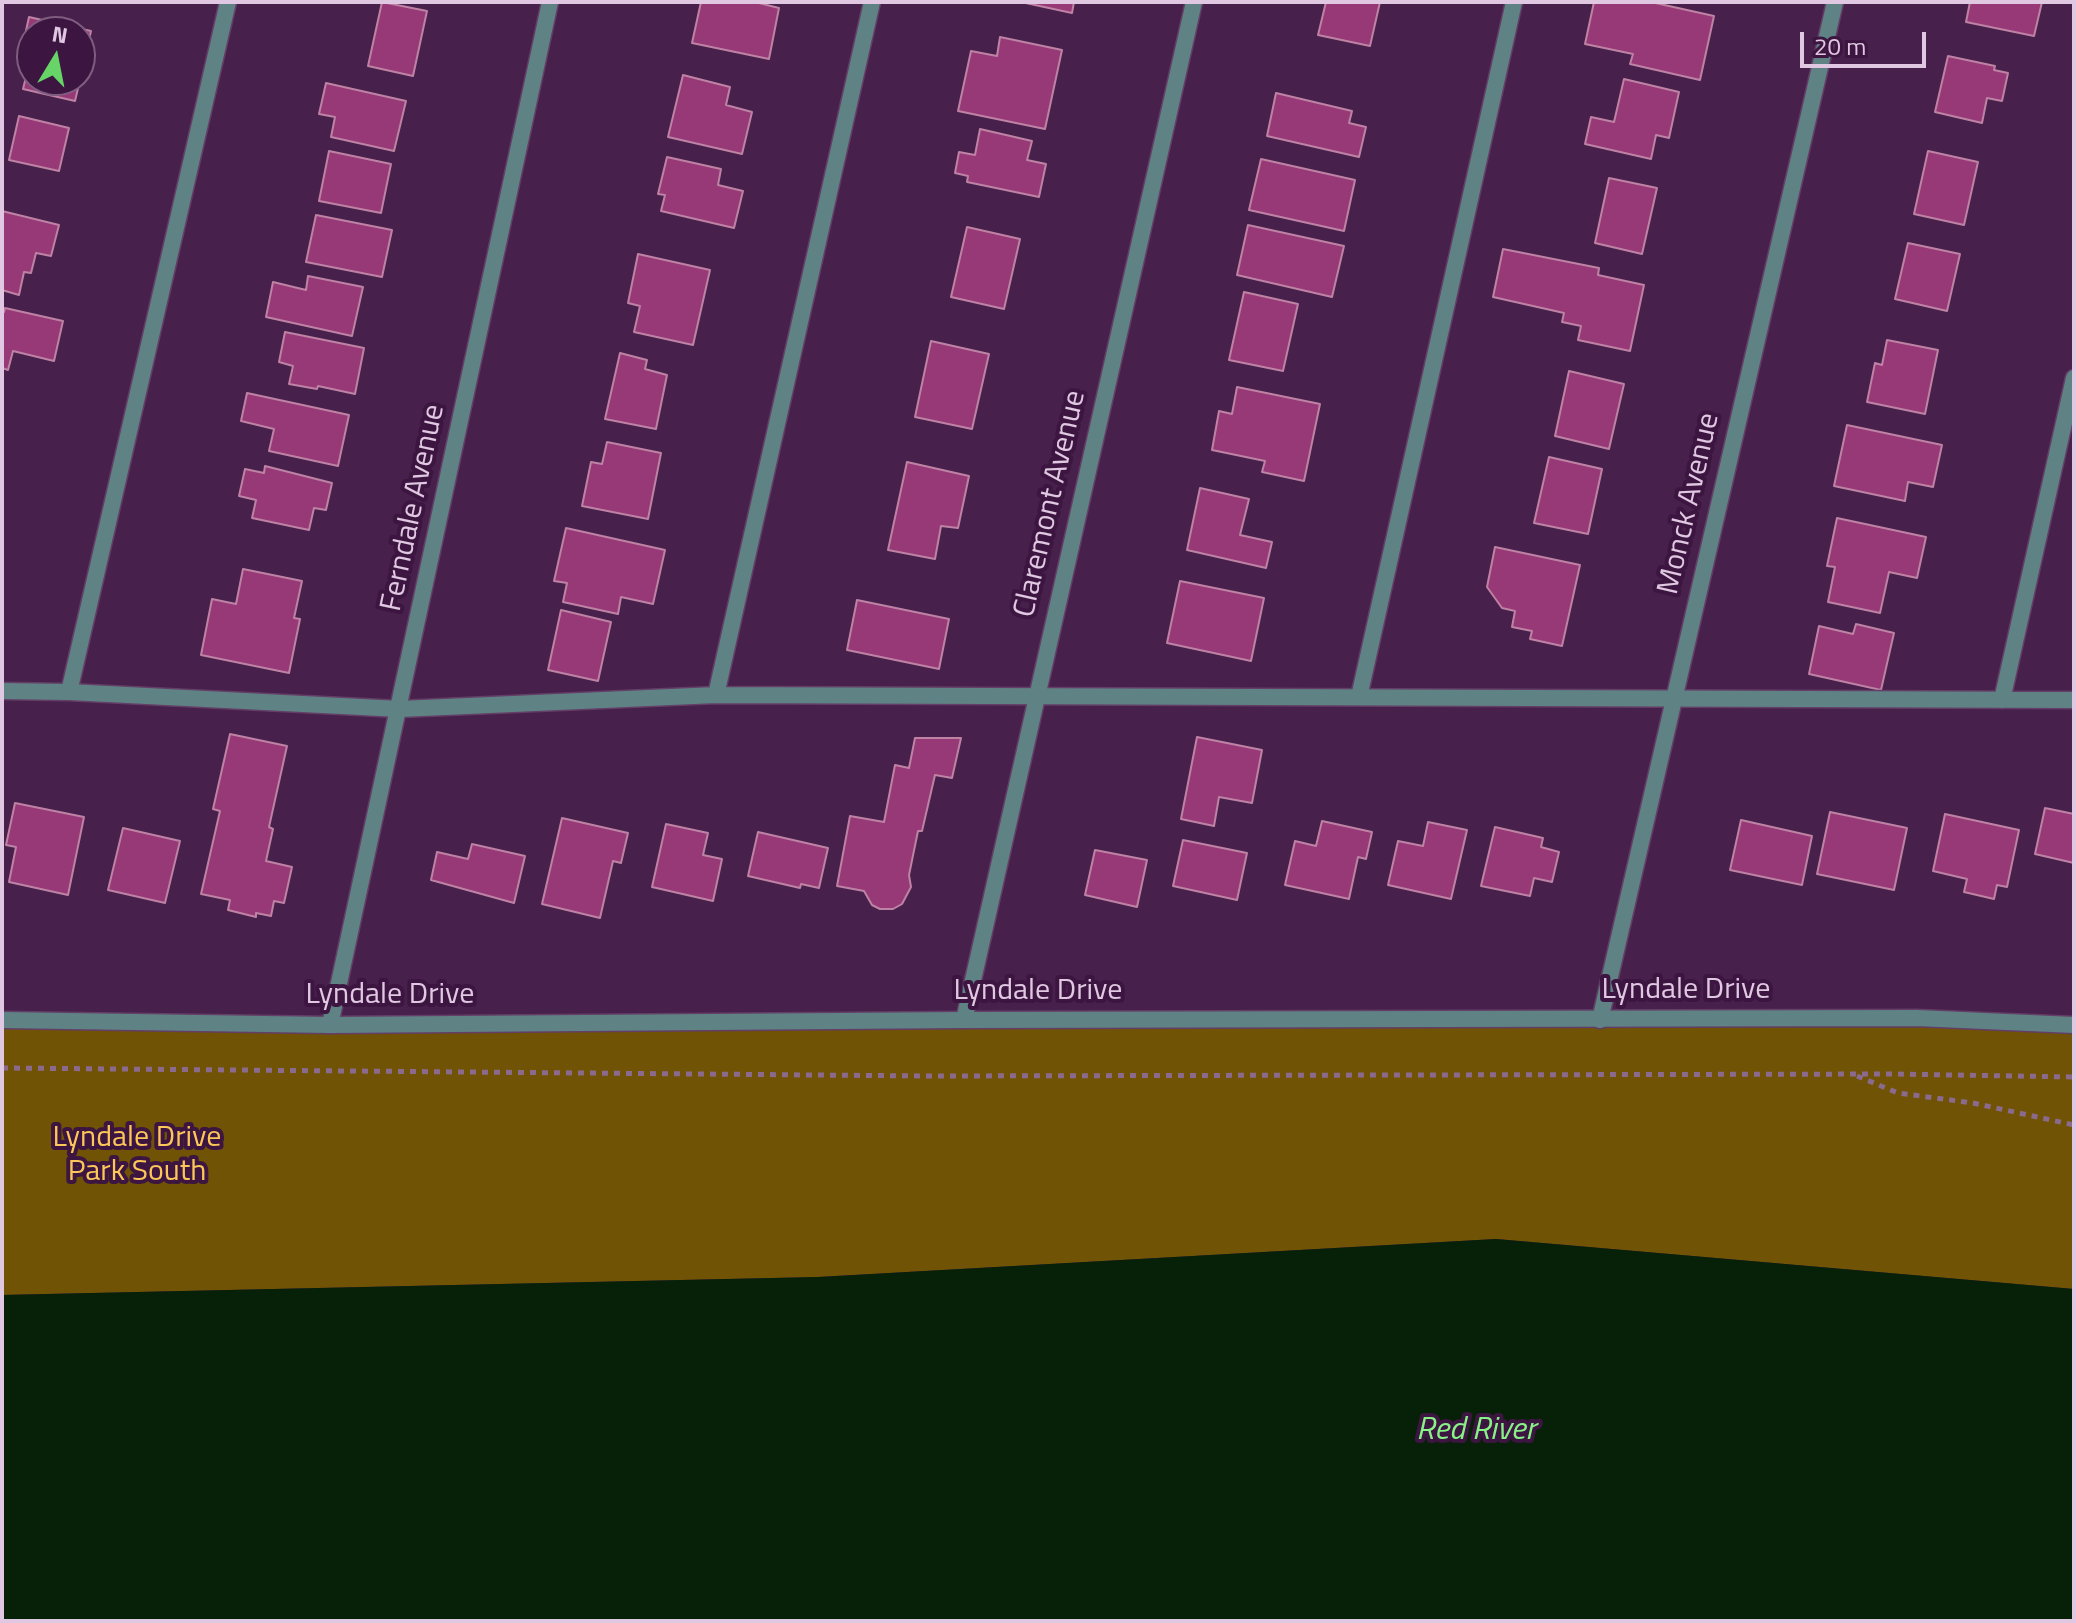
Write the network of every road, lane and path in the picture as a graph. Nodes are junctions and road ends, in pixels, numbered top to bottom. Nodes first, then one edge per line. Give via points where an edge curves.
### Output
1 (228, 2) edge
2 (550, 2) edge
3 (872, 2) edge
4 (1194, 2) edge
5 (1514, 2) edge
6 (1835, 2) edge
7 (2074, 378) edge
8 (2, 691) edge
9 (69, 692) junction
10 (716, 695) junction
11 (1037, 695) junction
12 (1359, 697) junction
13 (1673, 699) junction
14 (2002, 700) junction
15 (2074, 700) edge
16 (400, 709) junction
17 (2, 1020) edge
18 (964, 1020) junction
19 (1600, 1020) junction
20 (330, 1025) junction
21 (2074, 1025) edge
22 (2, 1068) edge
23 (1854, 1075) junction
24 (2074, 1077) edge
25 (2074, 1125) edge

1 - 9 street
2 - 16 street, Ferndale Avenue
3 - 10 street
4 - 11 street, Claremont Avenue
5 - 12 street
6 - 13 street, Monck Avenue
7 - 14 street
8 - 9 street
9 - 16 street
10 - 11 street
10 - 16 street
11 - 12 street
11 - 18 street, Claremont Avenue
12 - 13 street
13 - 14 street
13 - 19 street, Monck Avenue
14 - 15 street
16 - 20 street, Ferndale Avenue
17 - 20 street, Lyndale Drive
18 - 19 street, Lyndale Drive
18 - 20 street, Lyndale Drive
19 - 21 street, Lyndale Drive via 1917,1018
22 - 23 path via 930,1076
23 - 24 path
23 - 25 path via 1898,1093

